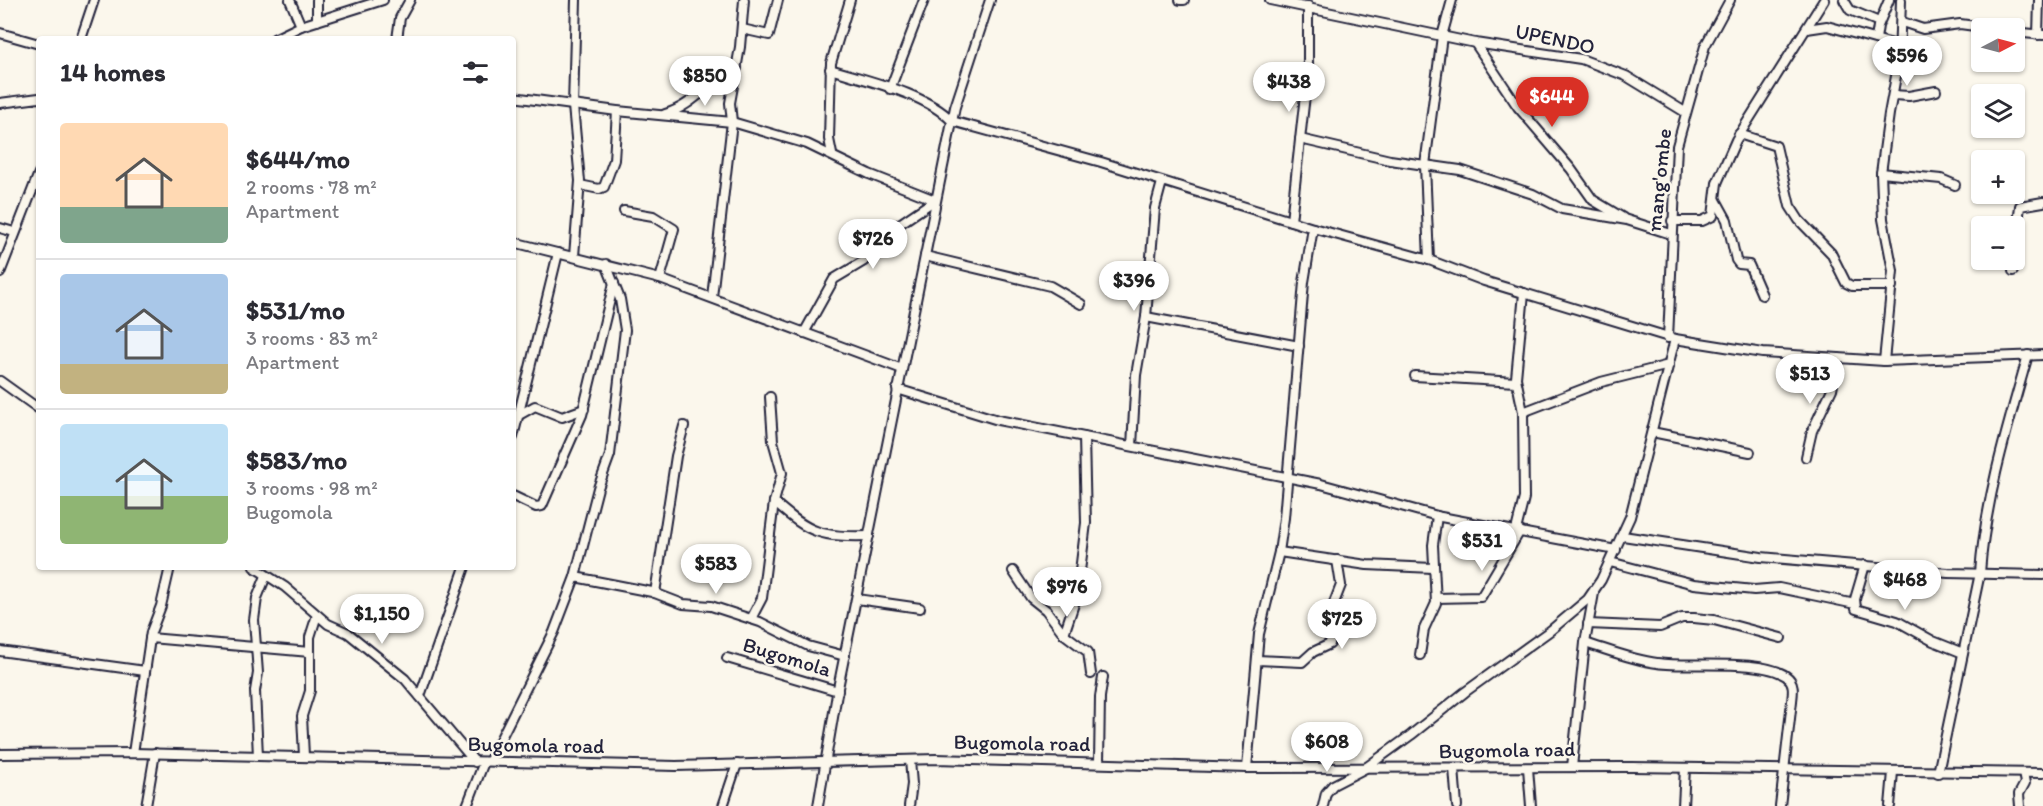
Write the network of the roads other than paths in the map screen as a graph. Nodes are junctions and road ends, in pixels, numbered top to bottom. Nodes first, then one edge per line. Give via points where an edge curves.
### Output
1 (94, 0) edge
2 (290, 0) edge
3 (316, 0) edge
4 (383, 0) edge
5 (410, 0) edge
6 (576, 0) edge
7 (744, 0) edge
8 (778, 0) edge
9 (850, 0) edge
10 (924, 0) edge
11 (990, 0) edge
12 (1270, 0) edge
13 (1730, 0) edge
14 (1824, 0) edge
15 (1844, 0) edge
16 (1889, 0) edge
17 (1901, 0) edge
18 (2039, 0) edge
19 (1451, 1) edge
20 (1303, 4) edge
21 (317, 21) junction
22 (1879, 22) junction
23 (1902, 22) junction
24 (1971, 25) edge
25 (301, 26) junction
26 (742, 29) junction
27 (1807, 29) junction
28 (0, 33) edge
29 (2025, 33) edge
30 (2040, 35) edge
31 (82, 36) edge
32 (284, 36) edge
33 (397, 36) edge
34 (1442, 36) junction
35 (1876, 39) junction
36 (36, 43) edge
37 (1475, 43) junction
38 (1900, 46) junction
39 (737, 68) junction
40 (831, 69) junction
41 (890, 89) junction
42 (1936, 91) dead end
43 (1893, 94) junction
44 (516, 97) edge
45 (36, 98) edge
46 (0, 103) edge
47 (573, 106) junction
48 (616, 111) junction
49 (1685, 112) junction
50 (660, 116) junction
51 (952, 121) junction
52 (732, 122) junction
53 (1739, 134) junction
54 (1300, 139) junction
55 (832, 154) junction
56 (1425, 165) junction
57 (1881, 173) junction
58 (36, 180) edge
59 (1162, 182) junction
60 (580, 185) junction
61 (1955, 185) dead end
62 (1715, 199) junction
63 (935, 200) junction
64 (2043, 202) edge
65 (624, 211) dead end
66 (2019, 216) edge
67 (1627, 220) junction
68 (1291, 221) junction
69 (1672, 221) junction
70 (0, 228) edge
71 (1313, 228) junction
72 (14, 232) junction
73 (1671, 234) junction
74 (516, 243) edge
75 (558, 253) junction
76 (574, 256) junction
77 (925, 256) junction
78 (1429, 260) junction
79 (606, 264) junction
80 (0, 273) edge
81 (660, 279) junction
82 (614, 282) junction
83 (1892, 286) junction
84 (1524, 293) junction
85 (1762, 295) dead end
86 (712, 297) junction
87 (1081, 304) dead end
88 (1146, 316) junction
89 (804, 333) junction
90 (1672, 338) junction
91 (1299, 346) junction
92 (2028, 355) junction
93 (2043, 355) edge
94 (1838, 358) junction
95 (1884, 362) junction
96 (1670, 365) junction
97 (902, 369) junction
98 (1415, 376) dead end
99 (0, 381) edge
100 (1516, 382) junction
101 (897, 388) junction
102 (770, 397) dead end
103 (36, 407) edge
104 (584, 409) junction
105 (1523, 412) junction
106 (519, 415) junction
107 (516, 426) edge
108 (684, 426) dead end
109 (1652, 432) junction
110 (1084, 437) junction
111 (1132, 446) junction
112 (1750, 452) dead end
113 (1806, 457) dead end
114 (1287, 478) junction
115 (516, 497) edge
116 (774, 501) junction
117 (1437, 516) junction
118 (1518, 530) junction
119 (869, 536) junction
120 (1623, 536) junction
121 (1616, 550) junction
122 (1279, 552) junction
123 (1337, 560) junction
124 (1610, 562) junction
125 (1865, 565) junction
126 (1433, 568) junction
127 (169, 570) edge
128 (258, 570) edge
129 (464, 570) edge
130 (1013, 571) dead end
131 (1980, 573) junction
132 (2043, 575) edge
133 (266, 576) junction
134 (574, 577) junction
135 (1595, 589) junction
136 (655, 593) junction
137 (1436, 598) junction
138 (857, 599) junction
139 (1855, 604) junction
140 (920, 608) dead end
141 (317, 615) junction
142 (751, 619) junction
143 (1588, 624) junction
144 (1064, 634) junction
145 (150, 638) junction
146 (1781, 638) dead end
147 (1585, 643) junction
148 (255, 649) junction
149 (0, 651) edge
150 (310, 652) junction
151 (1963, 653) junction
152 (1420, 655) dead end
153 (845, 656) junction
154 (727, 658) dead end
155 (1257, 660) junction
156 (145, 671) junction
157 (1091, 674) dead end
158 (1103, 677) dead end
159 (838, 691) junction
160 (420, 696) junction
161 (133, 753) junction
162 (155, 753) junction
163 (0, 754) edge
164 (258, 756) junction
165 (304, 756) junction
166 (910, 760) junction
167 (487, 761) junction
168 (475, 762) junction
169 (1099, 762) junction
170 (826, 763) junction
171 (737, 764) junction
172 (1572, 767) junction
173 (1247, 768) junction
174 (1454, 768) junction
175 (1527, 768) junction
176 (1685, 768) junction
177 (1364, 769) junction
178 (1785, 771) junction
179 (1893, 772) junction
180 (1938, 773) junction
181 (2023, 773) junction
182 (2043, 773) edge
183 (146, 806) edge
184 (467, 806) edge
185 (723, 806) edge
186 (818, 806) edge
187 (909, 806) edge
188 (1323, 806) edge
189 (1457, 806) edge
190 (1530, 806) edge
191 (1683, 806) edge
192 (1780, 806) edge
193 (1890, 806) edge
194 (2020, 806) edge

1 - 31 street
2 - 25 street
3 - 21 street
4 - 21 street
5 - 33 street via 400,18
6 - 47 street
7 - 26 street
8 - 26 street via 770,35
9 - 40 street
10 - 41 street
11 - 51 street
12 - 20 street, UPENDO
13 - 49 street, mang'ombe via 1705,46
14 - 27 street
15 - 22 street via 1850,10
16 - 22 street
17 - 23 street
18 - 30 street
19 - 34 street
20 - 34 street, UPENDO
20 - 54 street via 1308,68
21 - 25 street
22 - 35 street
23 - 24 street via 1923,29
23 - 38 street
25 - 32 street
26 - 39 street
27 - 35 street via 1827,26
27 - 53 street
28 - 36 street
29 - 30 street
34 - 37 street, UPENDO
34 - 56 street
35 - 38 street
37 - 49 street, UPENDO via 1581,59 1626,76
37 - 67 street via 1518,107 1593,200
38 - 43 street
39 - 50 street via 716,79 684,107
39 - 52 street via 730,102
40 - 41 street
40 - 55 street
41 - 51 street via 938,108
42 - 43 street via 1909,96
43 - 57 street
44 - 47 street
45 - 46 street
47 - 48 street
47 - 60 street
48 - 50 street
48 - 60 street via 616,147 604,187
49 - 69 street, mang'ombe via 1675,159
50 - 52 street
51 - 59 street
51 - 63 street
52 - 55 street
52 - 86 street
53 - 62 street via 1721,172
53 - 83 street via 1776,146 1790,206 1831,253 1846,283
54 - 56 street
54 - 68 street
55 - 63 street
56 - 67 street via 1453,168 1492,180 1567,210
56 - 78 street
57 - 61 street via 1941,179
57 - 83 street
58 - 72 street
59 - 68 street
59 - 88 street via 1155,208
60 - 76 street
62 - 69 street via 1712,217
62 - 85 street via 1727,220 1736,260 1749,265
63 - 77 street
63 - 89 street via 901,224 864,261 832,281
64 - 66 street via 2020,206
65 - 81 street via 653,216 674,230
67 - 73 street
68 - 71 street
69 - 73 street, mang'ombe
70 - 72 street
71 - 78 street
71 - 91 street
72 - 80 street
73 - 90 street, mang'ombe
74 - 75 street
75 - 76 street
75 - 106 street
76 - 79 street
77 - 87 street via 1050,286
77 - 97 street
78 - 84 street
79 - 81 street
79 - 82 street
81 - 86 street
82 - 104 street
82 - 134 street via 625,330 611,447
83 - 95 street
84 - 90 street
84 - 100 street
86 - 89 street
88 - 91 street
88 - 111 street via 1136,375
89 - 97 street
90 - 94 street via 1763,353
90 - 96 street, mang'ombe
91 - 114 street
92 - 93 street
92 - 95 street
92 - 131 street via 1989,511
94 - 95 street
94 - 113 street via 1832,389 1812,431
96 - 105 street via 1601,382
96 - 109 street, mang'ombe
97 - 101 street
98 - 100 street
99 - 103 street
100 - 105 street
101 - 110 street via 978,416
101 - 119 street
102 - 116 street via 773,441 783,469
104 - 106 street via 562,417 535,406
104 - 115 street via 541,507
105 - 118 street via 1524,498
106 - 107 street
108 - 136 street
109 - 112 street
109 - 120 street, mang'ombe
110 - 111 street
110 - 144 street via 1086,502 1081,567 1077,595
111 - 114 street
114 - 117 street via 1360,493
114 - 122 street
116 - 119 street via 811,530 836,537
116 - 142 street via 762,597
117 - 118 street
117 - 126 street
118 - 121 street
118 - 137 street via 1481,597
119 - 138 street
120 - 121 street, mang'ombe
120 - 125 street via 1711,551
121 - 124 street, mang'ombe
122 - 123 street
122 - 155 street via 1258,634
123 - 126 street
123 - 155 street via 1341,585 1334,603 1330,644 1302,662
124 - 135 street, mang'ombe
124 - 139 street via 1694,584 1754,590 1779,588
125 - 131 street
125 - 139 street
126 - 137 street
127 - 145 street
128 - 133 street
129 - 160 street
130 - 144 street via 1029,596 1046,610
131 - 132 street
131 - 151 street
133 - 141 street
133 - 148 street via 255,608
134 - 136 street
134 - 167 street via 554,632
135 - 143 street
135 - 177 street via 1551,630
136 - 142 street
137 - 152 street via 1424,629
138 - 140 street
138 - 153 street
139 - 151 street via 1856,609 1897,621
141 - 150 street via 309,637
141 - 160 street via 360,643
142 - 153 street via 808,646
143 - 146 street via 1660,627 1682,618 1694,618
143 - 147 street
144 - 157 street via 1090,655
145 - 148 street
145 - 156 street
147 - 172 street
147 - 178 street via 1649,662 1721,664 1785,675 1793,687
148 - 150 street
148 - 164 street
149 - 156 street
150 - 165 street via 309,695 302,718
151 - 180 street
153 - 159 street
154 - 159 street, Bugomola
155 - 173 street
156 - 161 street
158 - 169 street
159 - 170 street
160 - 168 street
161 - 162 street, Bugomola road
161 - 163 street, Bugomola road
162 - 164 street, Bugomola road
162 - 183 street
164 - 165 street, Bugomola road
165 - 168 street, Bugomola road
166 - 169 street, Bugomola road
166 - 170 street, Bugomola road
166 - 187 street
167 - 168 street, Bugomola road
167 - 171 street, Bugomola road
167 - 184 street
169 - 173 street, Bugomola road
170 - 171 street, Bugomola road
170 - 186 street
171 - 185 street
172 - 175 street, Bugomola road
172 - 176 street, Bugomola road
173 - 177 street, Bugomola road
174 - 175 street, Bugomola road
174 - 177 street, Bugomola road
174 - 189 street
175 - 190 street
176 - 178 street, Bugomola road
176 - 191 street
177 - 188 street via 1329,788
178 - 179 street, Bugomola road
178 - 192 street
179 - 180 street, Bugomola road
179 - 193 street
180 - 181 street, Bugomola road
181 - 182 street, Bugomola road
181 - 194 street

